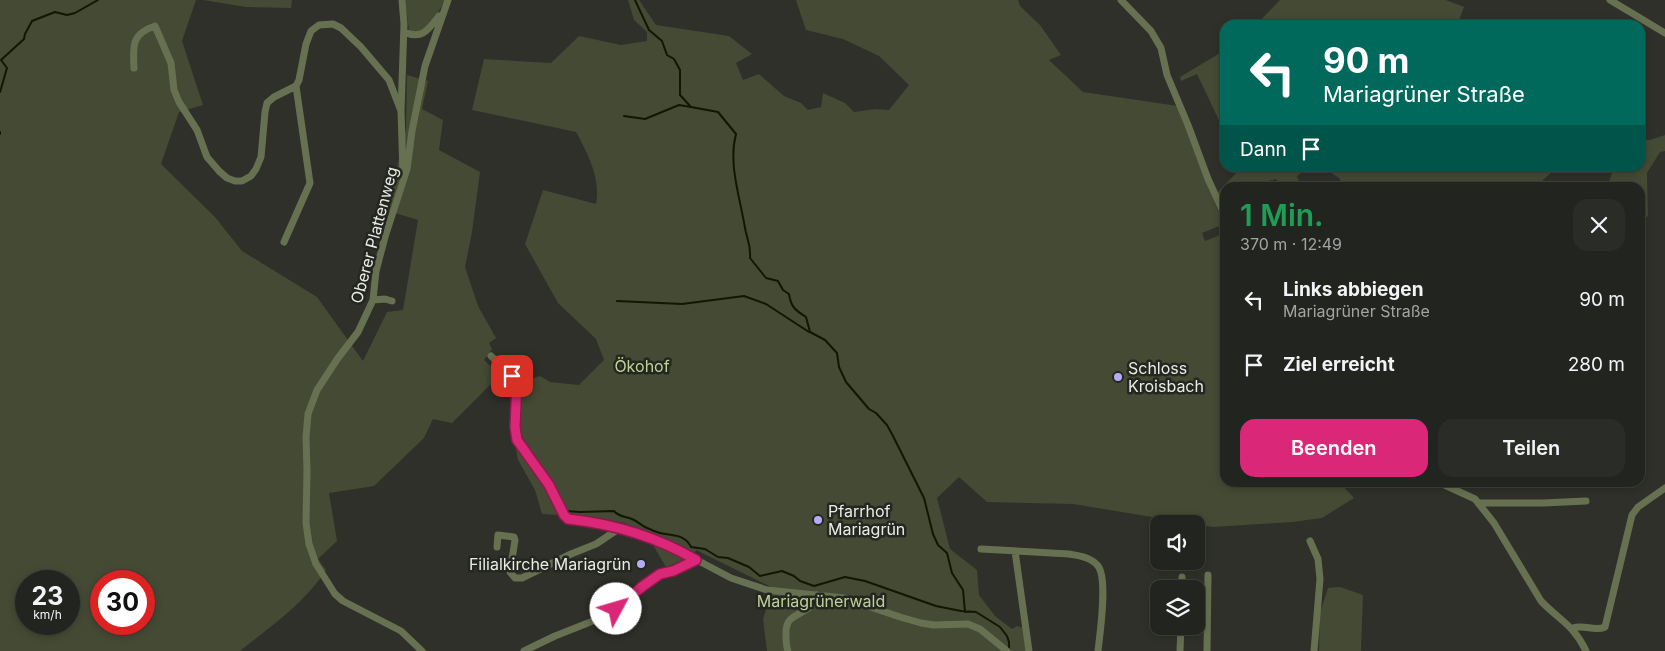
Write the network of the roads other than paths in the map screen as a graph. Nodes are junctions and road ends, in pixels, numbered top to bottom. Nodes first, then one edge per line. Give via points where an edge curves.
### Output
1 (402, 0) edge
2 (448, 0) edge
3 (1121, 0) edge
4 (1610, 0) edge
5 (443, 12) junction
6 (1643, 20) edge
7 (1645, 21) edge
8 (404, 32) junction
9 (1665, 33) edge
10 (134, 68) dead end
11 (296, 86) junction
12 (400, 111) junction
13 (403, 179) junction
14 (1220, 205) edge
15 (284, 242) dead end
16 (373, 300) junction
17 (392, 301) dead end
18 (491, 356) dead end
19 (1448, 487) edge
20 (1665, 488) edge
21 (1586, 501) dead end
22 (1479, 503) junction
23 (620, 528) junction
24 (1310, 541) dead end
25 (496, 547) dead end
26 (981, 549) dead end
27 (1015, 551) junction
28 (696, 560) junction
29 (1208, 575) dead end
30 (1182, 576) dead end
31 (1182, 580) edge
32 (817, 595) junction
33 (1573, 628) junction
34 (1181, 635) edge
35 (1006, 649) edge
36 (422, 651) edge
37 (524, 651) edge
38 (788, 651) edge
39 (1029, 651) edge
40 (1098, 651) edge
41 (1180, 651) edge
42 (1208, 651) edge
43 (1314, 651) edge
44 (1586, 651) edge

1 - 8 street
2 - 5 street, Oberer Plattenweg
3 - 14 street via 1151,31 1161,48 1167,75
4 - 6 street
5 - 8 street via 423,33 414,36
5 - 13 street, Oberer Plattenweg via 425,66
7 - 9 street
8 - 12 street
10 - 11 street via 133,45 139,33 154,26 171,63 174,90 197,130 207,157 227,178 238,182 251,176 260,162 267,103
11 - 12 street via 311,31 319,25 333,24 341,28 382,70
11 - 15 street via 310,183
12 - 13 street
13 - 16 street, Oberer Plattenweg via 384,237
16 - 17 street
16 - 36 street, Oberer Plattenweg via 358,332 317,390 308,414 306,522 309,544 323,578 335,594 402,631
18 - 23 street via 517,381 517,440 549,485 564,515 568,519
19 - 22 street
20 - 33 street via 1632,515 1605,627
21 - 22 street
22 - 33 street via 1541,601
23 - 25 street via 596,544 522,578 516,578 510,572 514,537 498,535
23 - 28 street via 660,542
24 - 43 street via 1318,559 1320,579
26 - 27 street
27 - 39 street
27 - 40 street via 1070,554 1084,557 1099,568 1103,582
28 - 32 street via 759,588
28 - 37 street via 660,574 603,617
29 - 42 street
30 - 31 street
32 - 35 street via 844,598 934,625 968,624
32 - 38 street via 812,605 788,622
33 - 44 street
34 - 41 street

